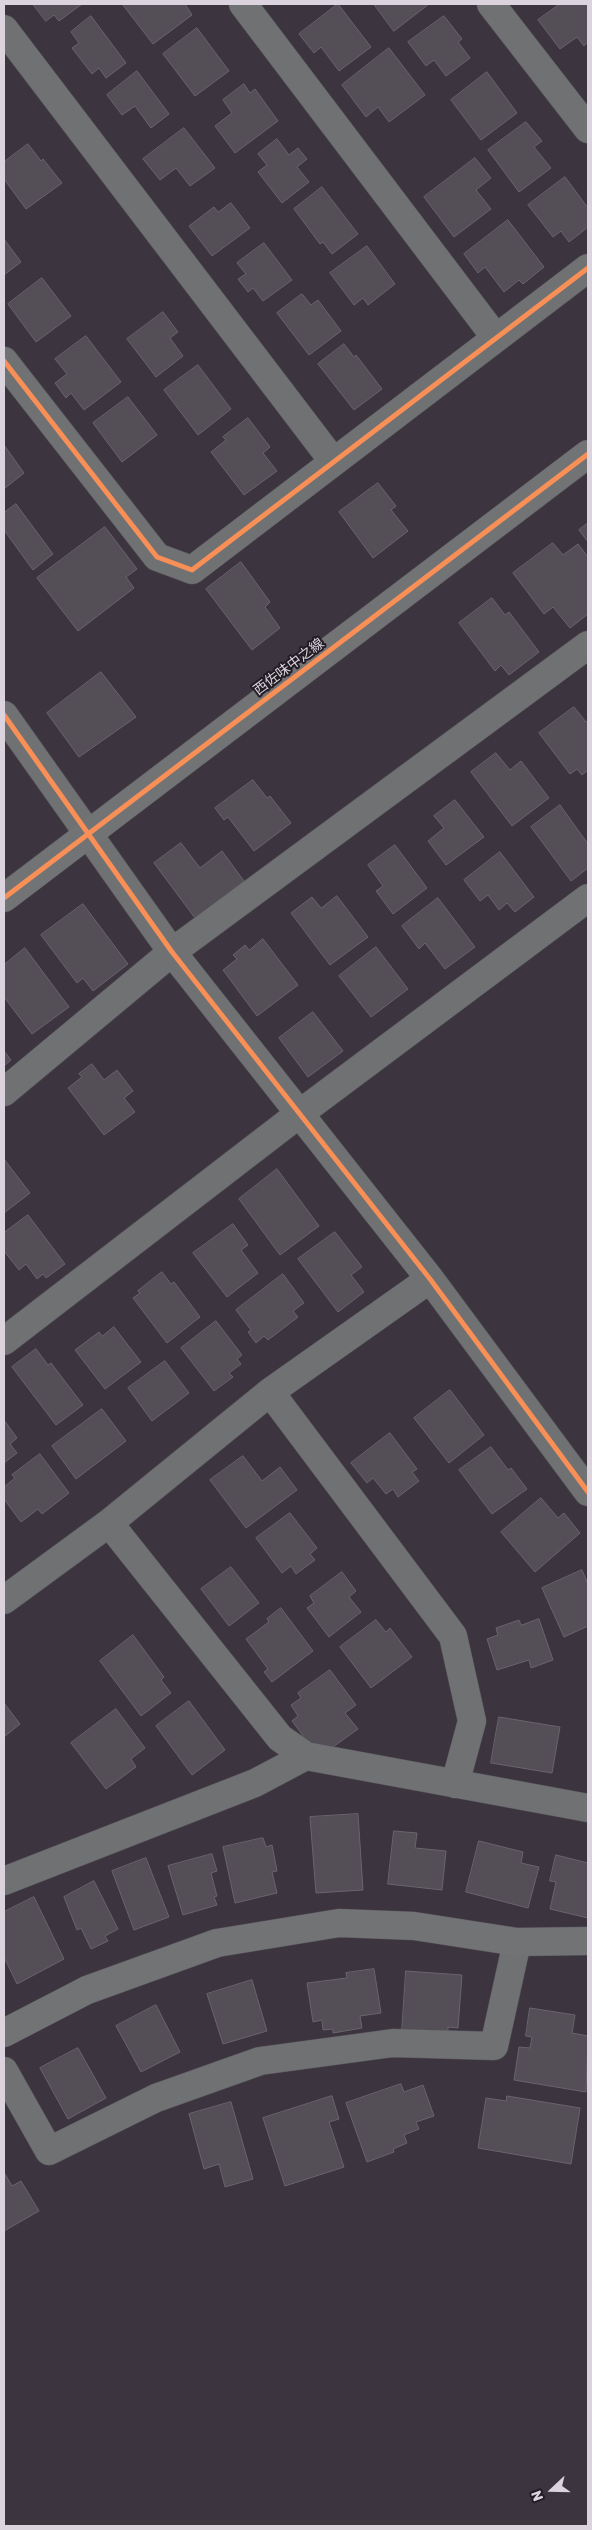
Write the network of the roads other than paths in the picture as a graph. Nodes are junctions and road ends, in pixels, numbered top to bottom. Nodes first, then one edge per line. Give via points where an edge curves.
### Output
1 (243, 4) edge
2 (491, 4) edge
3 (4, 29) edge
4 (588, 129) edge
5 (588, 268) edge
6 (496, 338) junction
7 (4, 362) edge
8 (588, 454) edge
9 (334, 461) junction
10 (588, 645) edge
11 (4, 714) edge
12 (90, 833) junction
13 (4, 898) edge
14 (588, 898) edge
15 (172, 952) junction
16 (4, 1092) edge
17 (299, 1114) junction
18 (430, 1279) junction
19 (4, 1341) edge
20 (270, 1392) junction
21 (588, 1492) edge
22 (109, 1523) junction
23 (4, 1600) edge
24 (306, 1756) junction
25 (455, 1784) junction
26 (588, 1808) edge
27 (4, 1881) edge
28 (588, 1941) edge
29 (517, 1942) junction
30 (4, 2034) edge
31 (4, 2071) edge

1 - 6 street
2 - 4 street
3 - 9 street
5 - 6 street
6 - 9 street
7 - 9 street via 158,557 192,570
8 - 12 main road, 西佐味中之線
10 - 15 street
11 - 12 street
12 - 13 main road, 西佐味中之線
12 - 15 street
14 - 17 street
15 - 16 street
15 - 17 street
17 - 18 street
17 - 19 street
18 - 20 street
18 - 21 street
20 - 22 street
20 - 25 street via 453,1636 472,1721
22 - 23 street
22 - 24 street via 280,1738
24 - 25 street
24 - 27 street via 255,1783
25 - 26 street
28 - 29 main road
29 - 30 main road via 414,1926 340,1923 217,1942 87,1990
29 - 31 street via 494,2046 393,2043 260,2061 156,2098 49,2151

